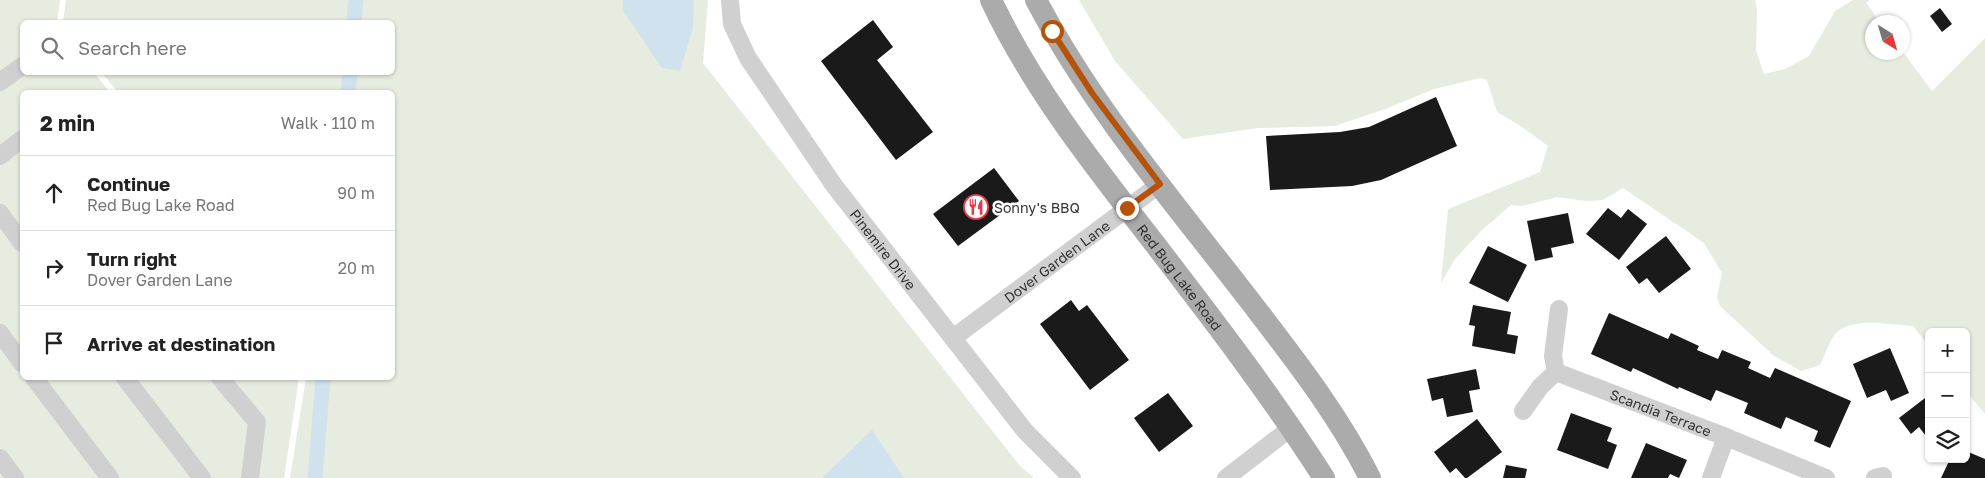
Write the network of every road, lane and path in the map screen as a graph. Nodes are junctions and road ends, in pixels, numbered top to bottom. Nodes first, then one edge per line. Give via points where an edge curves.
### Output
1 (730, 0) edge
2 (991, 0) edge
3 (1036, 0) edge
4 (20, 67) edge
5 (0, 82) edge
6 (20, 140) edge
7 (0, 156) edge
8 (1160, 184) junction
9 (1127, 208) junction
10 (0, 213) edge
11 (20, 240) edge
12 (1559, 309) dead end
13 (0, 333) edge
14 (954, 338) junction
15 (20, 360) edge
16 (1556, 372) junction
17 (36, 380) edge
18 (127, 380) edge
19 (222, 380) edge
20 (1523, 410) dead end
21 (1292, 427) junction
22 (1726, 437) junction
23 (0, 458) edge
24 (15, 478) edge
25 (110, 478) edge
26 (202, 478) edge
27 (250, 478) edge
28 (1072, 478) edge
29 (1226, 478) edge
30 (1324, 478) edge
31 (1370, 478) edge
32 (1711, 478) edge
33 (1826, 478) edge

1 - 14 street, Pinemire Drive via 732,24 748,58 833,184
2 - 9 main road, Red Bug Lake Road via 1009,39 1051,106
3 - 8 main road via 1092,93
4 - 5 street
6 - 7 street
8 - 9 street, Dover Garden Lane
8 - 31 main road via 1325,403
9 - 14 street, Dover Garden Lane
9 - 21 main road, Red Bug Lake Road
10 - 11 street
12 - 16 street via 1553,356
13 - 15 street
14 - 28 street, Pinemire Drive via 1026,431
16 - 20 street
16 - 22 street, Scandia Terrace
17 - 25 street
18 - 26 street
19 - 27 street via 257,422
21 - 29 street
21 - 30 main road, Red Bug Lake Road
22 - 32 street
22 - 33 street, Scandia Terrace
23 - 24 street

